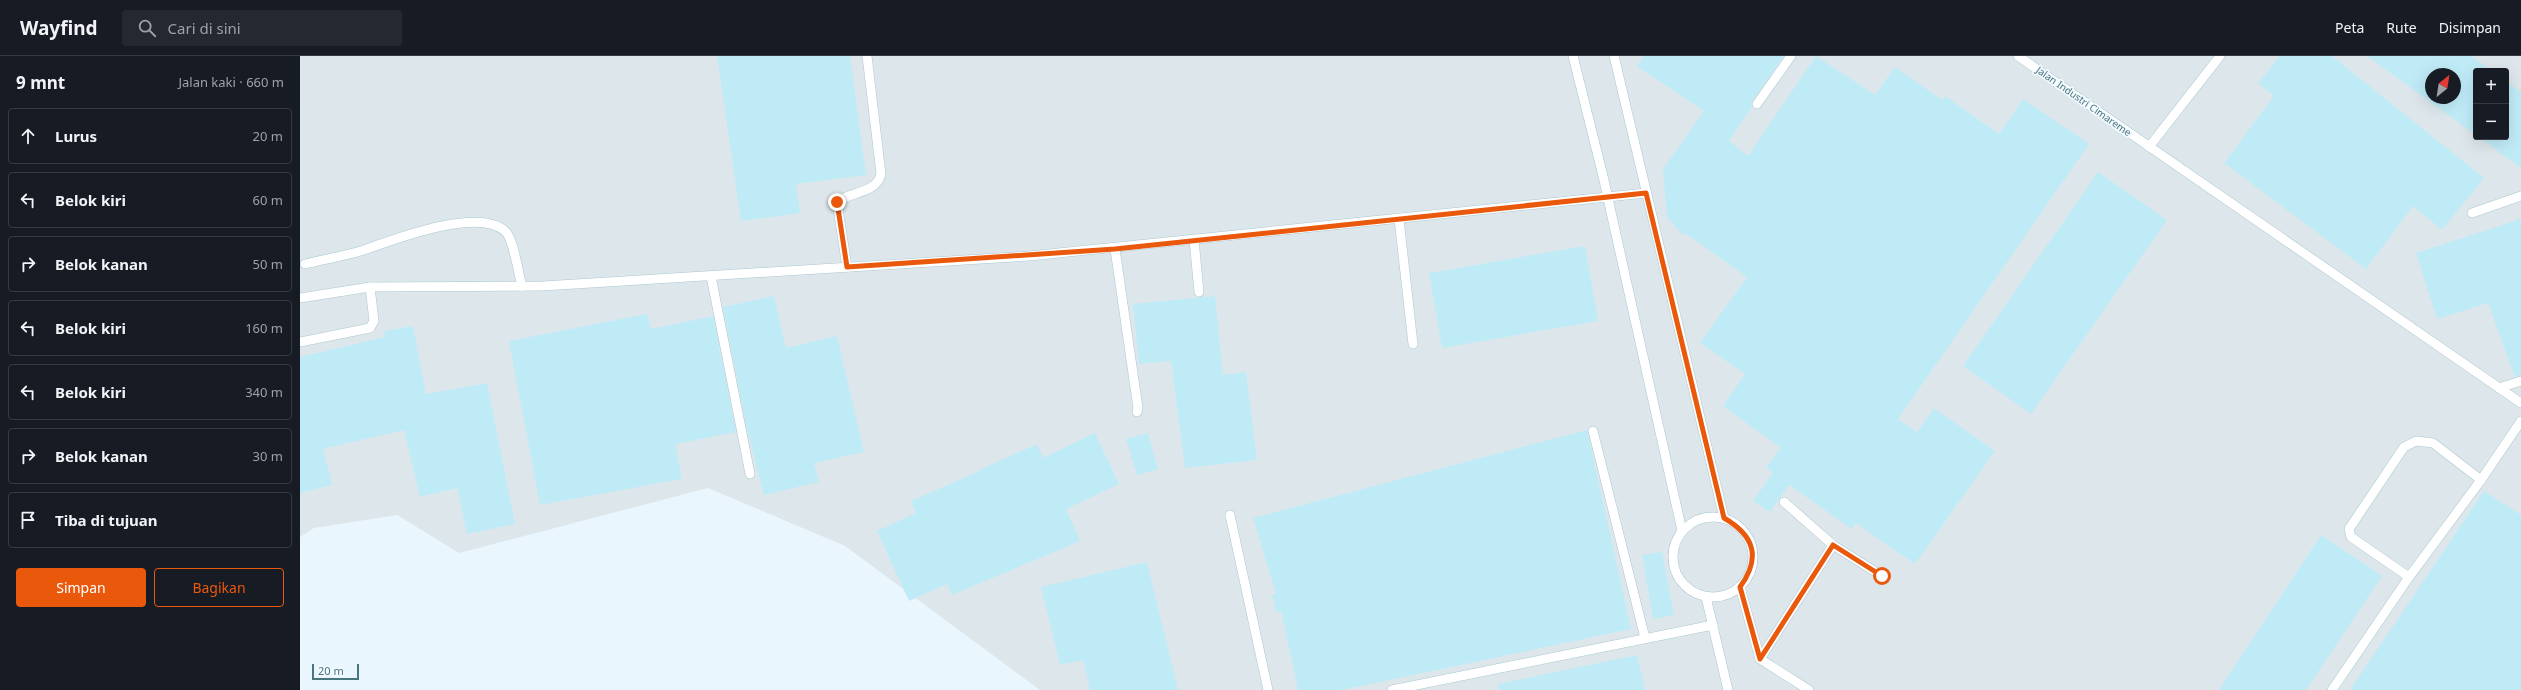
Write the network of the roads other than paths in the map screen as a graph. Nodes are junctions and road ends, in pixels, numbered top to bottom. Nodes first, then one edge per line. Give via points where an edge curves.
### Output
1 (867, 56) edge
2 (1573, 56) edge
3 (1614, 56) edge
4 (1791, 56) edge
5 (2018, 56) edge
6 (2220, 56) edge
7 (1757, 104) dead end
8 (2149, 147) junction
9 (1646, 193) junction
10 (2521, 196) edge
11 (1608, 197) junction
12 (2472, 213) dead end
13 (1400, 219) junction
14 (1194, 240) junction
15 (1115, 249) junction
16 (305, 264) dead end
17 (847, 267) junction
18 (711, 276) junction
19 (522, 286) junction
20 (370, 287) junction
21 (1199, 292) dead end
22 (300, 298) edge
23 (300, 342) edge
24 (1413, 344) dead end
25 (2521, 381) edge
26 (2499, 388) junction
27 (2521, 403) edge
28 (1137, 412) dead end
29 (2521, 421) edge
30 (1593, 431) dead end
31 (750, 474) dead end
32 (2481, 480) junction
33 (1784, 502) dead end
34 (1230, 515) dead end
35 (1724, 518) junction
36 (1682, 531) junction
37 (1833, 545) junction
38 (1882, 576) dead end
39 (2409, 577) junction
40 (1740, 587) junction
41 (1706, 597) junction
42 (1713, 625) junction
43 (1645, 638) junction
44 (1760, 659) junction
45 (1268, 690) edge
46 (1392, 690) edge
47 (1727, 690) edge
48 (1809, 690) edge
49 (2332, 690) edge

1 - 17 lane via 881,174 873,187 837,202
2 - 11 lane
3 - 9 lane
4 - 7 lane
5 - 8 lane, Jalan Industri Cimareme
6 - 8 lane
8 - 26 lane, Jalan Industri Cimareme
9 - 11 lane
9 - 35 lane
10 - 12 lane
11 - 13 lane
11 - 36 lane
13 - 14 lane
13 - 24 lane
14 - 15 lane
14 - 21 lane
15 - 17 lane
15 - 28 lane
16 - 19 lane via 364,250 422,231 472,222 487,223 499,227 510,238
17 - 18 lane
18 - 19 lane
18 - 31 lane
19 - 20 lane
20 - 22 lane
20 - 23 lane via 374,322 370,328
25 - 26 lane
26 - 27 lane, Jalan Industri Cimareme
29 - 32 lane
30 - 43 lane
32 - 39 lane
32 - 39 lane via 2433,443 2416,441 2404,447 2349,528 2351,537
33 - 37 lane
34 - 45 lane
35 - 36 lane via 1702,519
35 - 40 lane via 1739,527 1750,540 1753,557 1750,573
36 - 41 lane via 1673,550 1675,571 1687,588
37 - 38 lane
37 - 44 lane
39 - 49 lane
40 - 41 lane via 1730,594
40 - 44 lane
41 - 42 lane
42 - 43 lane
42 - 47 lane
43 - 46 lane
44 - 48 lane

